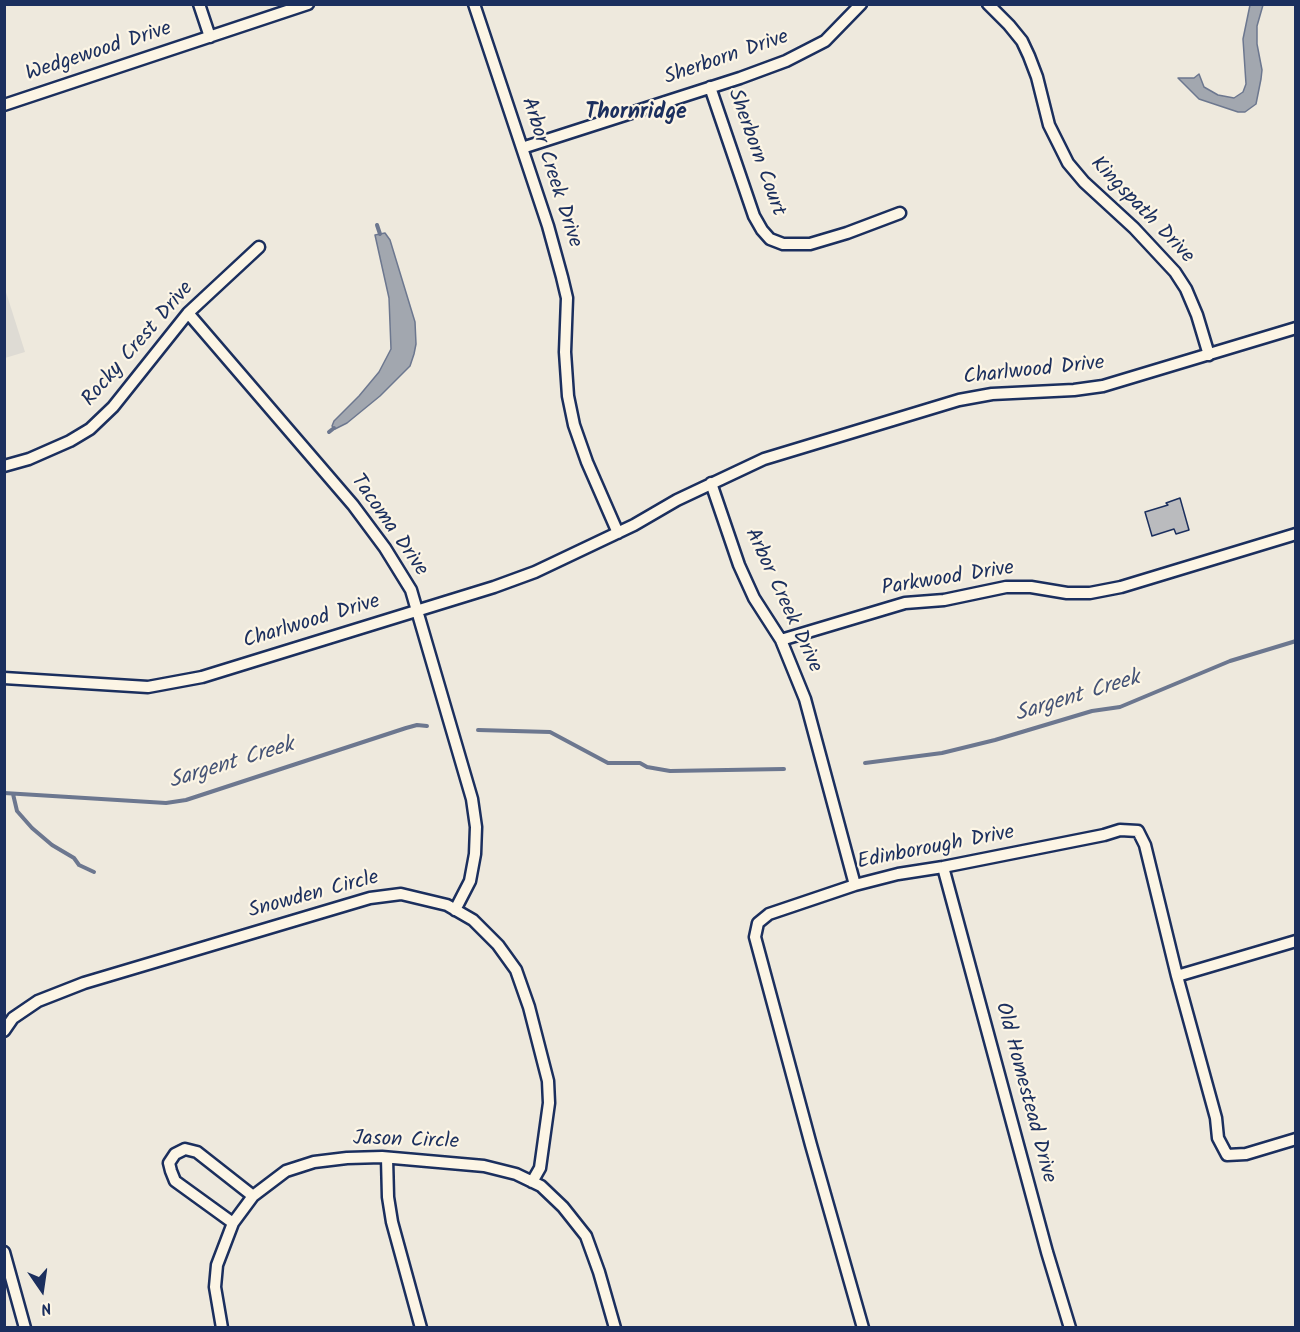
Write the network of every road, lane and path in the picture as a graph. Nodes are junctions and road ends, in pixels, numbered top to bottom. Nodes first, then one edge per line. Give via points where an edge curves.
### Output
1 (199, 4) edge
2 (308, 4) edge
3 (474, 4) edge
4 (861, 4) edge
5 (988, 4) edge
6 (210, 37) junction
7 (710, 87) junction
8 (4, 105) edge
9 (522, 148) junction
10 (900, 213) dead end
11 (259, 247) dead end
12 (188, 313) junction
13 (1296, 328) edge
14 (1209, 355) junction
15 (4, 466) edge
16 (711, 483) junction
17 (618, 533) junction
18 (1296, 534) edge
19 (418, 611) junction
20 (781, 640) junction
21 (4, 678) edge
22 (943, 867) junction
23 (855, 885) junction
24 (455, 910) junction
25 (1296, 941) edge
26 (1177, 976) junction
27 (4, 1031) edge
28 (1296, 1139) edge
29 (387, 1158) junction
30 (532, 1182) junction
31 (253, 1196) junction
32 (233, 1223) junction
33 (4, 1252) edge
34 (25, 1328) edge
35 (222, 1328) edge
36 (421, 1328) edge
37 (615, 1328) edge
38 (863, 1328) edge
39 (1070, 1328) edge

1 - 6 street
2 - 6 street, Wedgewood Drive
3 - 9 street, Arbor Creek Drive
4 - 7 street, Sherborn Drive via 825,41 801,54
5 - 14 street, Kingspath Drive via 1022,41 1037,77 1049,125 1068,164 1176,272 1197,315
6 - 8 street, Wedgewood Drive
7 - 9 street, Sherborn Drive
7 - 10 street, Sherborn Court via 754,216 770,239 783,244 810,244
9 - 17 street, Arbor Creek Drive via 567,298 565,352 574,425
11 - 12 street, Rocky Crest Drive
12 - 15 street, Rocky Crest Drive via 113,407 90,429 50,450
12 - 19 street, Tacoma Drive via 353,505 411,590
13 - 14 street, Charlwood Drive
14 - 16 street, Charlwood Drive via 1103,386 959,400 764,459
16 - 17 street
16 - 20 street, Arbor Creek Drive via 739,565 754,598
17 - 19 street, Charlwood Drive via 535,572
18 - 20 street, Parkwood Drive via 1121,587 1066,593 1006,587 944,600 905,603
19 - 21 street, Charlwood Drive via 174,683 148,687
19 - 24 street, Tacoma Drive via 472,799 476,827 470,880
20 - 23 street, Arbor Creek Drive via 806,699
22 - 23 street, Edinborough Drive
22 - 26 street, Edinborough Drive via 1120,830 1138,831 1145,845
22 - 39 street, Old Homestead Drive
23 - 38 street, Edinborough Drive via 769,914 758,923 755,937
24 - 27 street, Snowden Circle via 401,894 370,898 84,983 38,1001 13,1018
24 - 30 street, Snowden Circle via 473,920 516,970 537,1035 549,1103 540,1168
25 - 26 street
26 - 28 street, Edinborough Drive via 1218,1138 1227,1155 1246,1155
29 - 30 street, Jason Circle via 484,1166
29 - 31 street, Jason Circle via 314,1162 286,1171
29 - 36 street via 392,1222
30 - 37 street, Jason Circle via 564,1207 586,1236
31 - 32 street, Jason Circle
31 - 32 street via 196,1152 185,1149 175,1154 169,1163 176,1181
32 - 35 street, Jason Circle via 218,1265 215,1287
33 - 34 street

